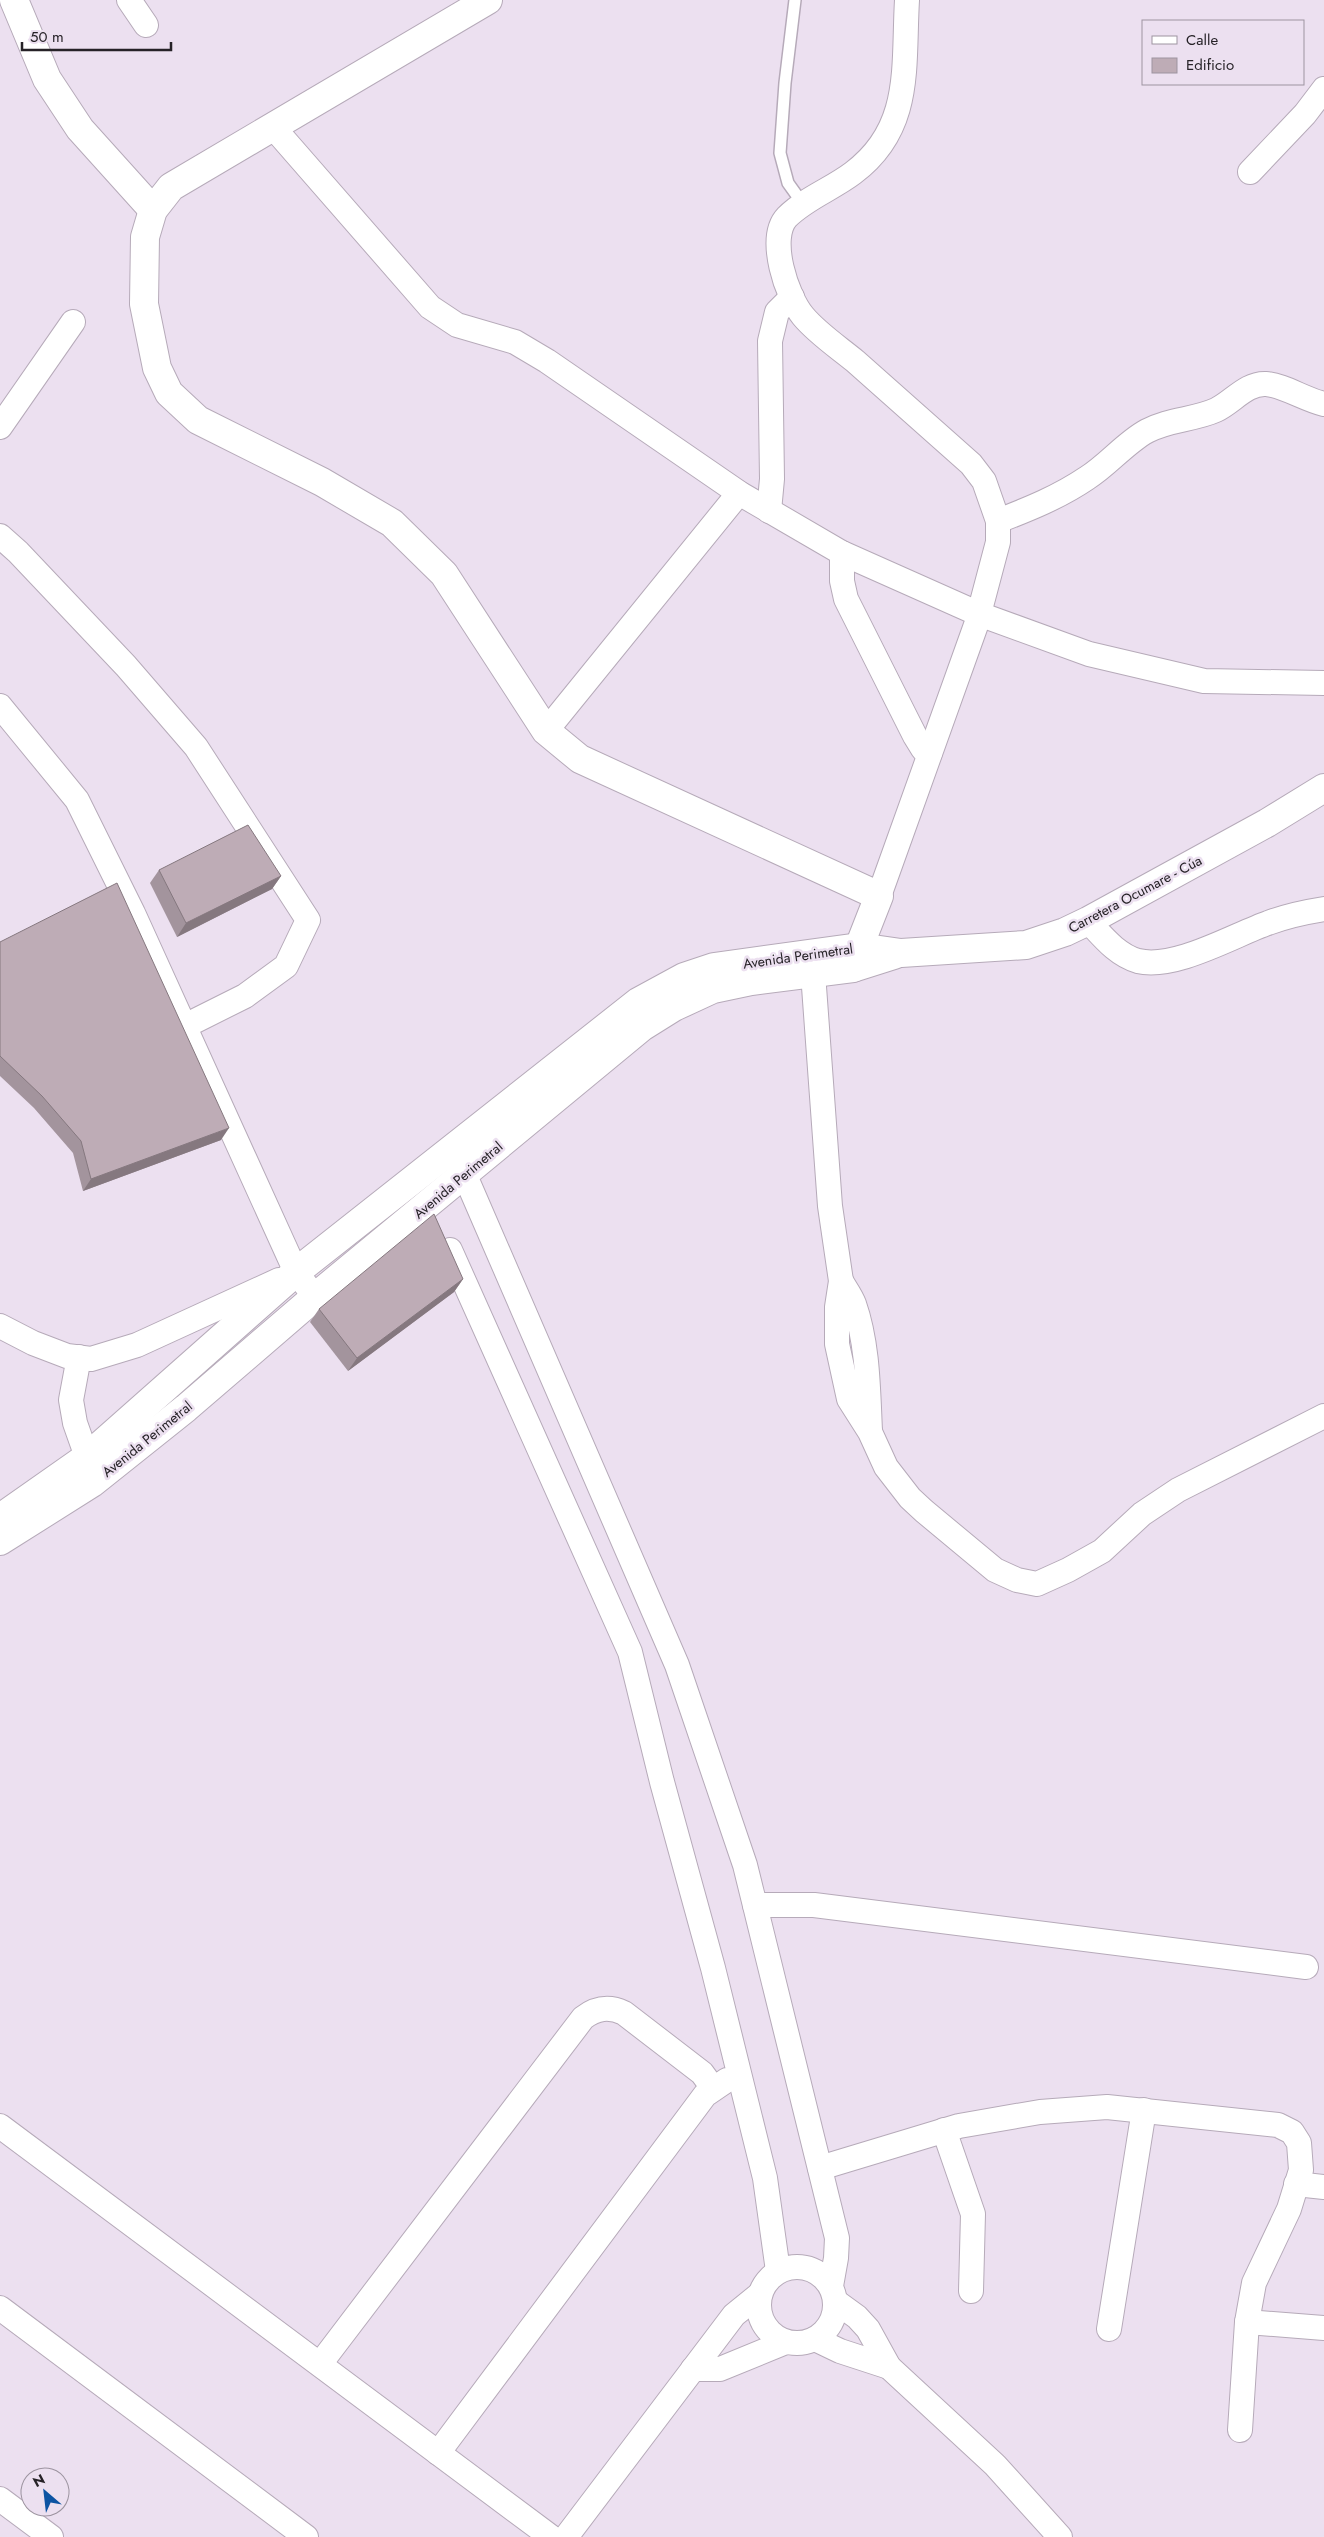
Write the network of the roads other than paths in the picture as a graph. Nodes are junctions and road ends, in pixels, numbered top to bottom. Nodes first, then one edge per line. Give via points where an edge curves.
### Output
1 (14, 0) edge
2 (129, 0) edge
3 (488, 0) edge
4 (795, 0) edge
5 (907, 0) edge
6 (146, 25) dead end
7 (1324, 89) edge
8 (273, 126) junction
9 (1250, 172) dead end
10 (803, 204) junction
11 (153, 210) junction
12 (792, 297) junction
13 (73, 322) dead end
14 (1324, 404) edge
15 (0, 427) edge
16 (739, 493) junction
17 (769, 511) junction
18 (998, 521) junction
19 (0, 536) edge
20 (842, 553) junction
21 (979, 614) junction
22 (1324, 683) edge
23 (0, 706) edge
24 (546, 731) junction
25 (930, 753) junction
26 (1324, 788) edge
27 (879, 896) junction
28 (1324, 909) edge
29 (1088, 921) junction
30 (901, 953) joint
31 (856, 958) junction
32 (813, 973) junction
33 (185, 1026) junction
34 (453, 1149) junction
35 (464, 1175) junction
36 (417, 1178) junction
37 (436, 1220) junction
38 (296, 1272) junction
39 (316, 1297) junction
40 (0, 1326) edge
41 (79, 1357) junction
42 (1324, 1416) edge
43 (87, 1457) junction
44 (0, 1518) edge
45 (0, 1541) edge
46 (755, 1905) junction
47 (1306, 1967) dead end
48 (740, 2076) junction
49 (713, 2088) junction
50 (1144, 2110) junction
51 (0, 2126) edge
52 (944, 2130) junction
53 (820, 2168) junction
54 (1296, 2184) junction
55 (1324, 2187) edge
56 (778, 2271) junction
57 (971, 2292) dead end
58 (760, 2294) junction
59 (833, 2294) junction
60 (0, 2308) edge
61 (1247, 2322) junction
62 (1324, 2328) edge
63 (1108, 2329) dead end
64 (815, 2339) junction
65 (786, 2342) junction
66 (320, 2364) junction
67 (889, 2367) junction
68 (693, 2370) junction
69 (1240, 2430) dead end
70 (438, 2453) junction
71 (0, 2499) edge
72 (51, 2537) edge
73 (306, 2537) edge
74 (551, 2537) edge
75 (566, 2537) edge
76 (1060, 2537) edge

1 - 11 main road via 47,79 80,129
2 - 6 street
3 - 8 main road
4 - 10 lane via 780,154 788,183
5 - 10 street via 900,107 891,129 877,152 853,174
7 - 9 street
8 - 11 main road via 171,187
8 - 16 street via 430,307 457,325 515,342 547,361
10 - 12 street via 785,218 778,243 784,281
11 - 24 main road via 145,238 144,304 157,368 169,393 198,420 322,482 392,523 444,574
12 - 17 street via 777,312 770,340 772,479
12 - 18 street via 803,316 972,464 984,481
13 - 15 street
14 - 18 street via 1268,384 1255,386 1205,415 1146,431 1089,478 1051,500
16 - 17 street
16 - 24 street
17 - 20 street
18 - 21 street via 998,542
19 - 33 street via 126,666 196,747 308,920 286,966 245,996
20 - 21 street
20 - 25 street via 846,599 915,736 923,749
21 - 22 street via 1089,654 1204,681
21 - 25 street
23 - 33 street via 77,800
24 - 27 main road via 580,759
25 - 27 street
26 - 29 main road, Carretera Ocumare - Cúa via 1267,823
27 - 31 main road
28 - 29 street via 1269,922 1184,956 1158,962 1139,961 1119,952
29 - 30 main road, Carretera Ocumare - Cúa via 1026,945
30 - 31 main road, Avenida Perimetral
31 - 32 main road, Avenida Perimetral
31 - 34 main road, Avenida Perimetral via 714,968 684,977 638,1002
32 - 35 main road, Avenida Perimetral via 751,981 713,990 674,1007 607,1055
32 - 42 street via 830,1206 840,1281 854,1303 861,1335 870,1432 894,1478 924,1511 995,1570 1017,1580 1037,1584 1102,1551 1142,1514 1178,1490
33 - 38 street
34 - 35 street
34 - 36 main road, Avenida Perimetral
35 - 37 main road, Avenida Perimetral
35 - 46 street via 677,1665 745,1865
36 - 37 street
36 - 38 main road, Avenida Perimetral
37 - 39 main road, Avenida Perimetral
37 - 48 street via 630,1652
38 - 39 street
38 - 41 street via 137,1345 91,1359
38 - 43 main road, Avenida Perimetral
39 - 45 main road, Avenida Perimetral via 92,1483
40 - 41 street via 33,1343 67,1356
41 - 43 street via 72,1400 75,1423
43 - 44 main road, Avenida Perimetral
46 - 47 street via 814,1905
46 - 53 street
48 - 49 street
48 - 56 street via 764,2178
49 - 66 street via 702,2073 624,2013 610,2008 589,2014
49 - 70 street
50 - 52 street via 1107,2107 1040,2112
50 - 54 street via 1285,2128 1296,2137 1300,2149
50 - 63 street
51 - 66 street
52 - 53 street
52 - 57 street via 973,2214
53 - 59 street via 836,2238
54 - 55 street
54 - 61 street via 1289,2209 1254,2283
56 - 58 street
56 - 59 street via 808,2268 821,2275
58 - 65 street via 758,2309 763,2324 772,2335
58 - 68 street via 734,2315
59 - 64 street via 834,2316
59 - 67 street via 868,2330
60 - 73 street
61 - 62 street
61 - 69 street
64 - 65 street via 801,2343
64 - 67 street
65 - 68 street via 720,2369
66 - 70 street
67 - 76 street via 995,2465
68 - 75 street
70 - 74 street
71 - 72 street

